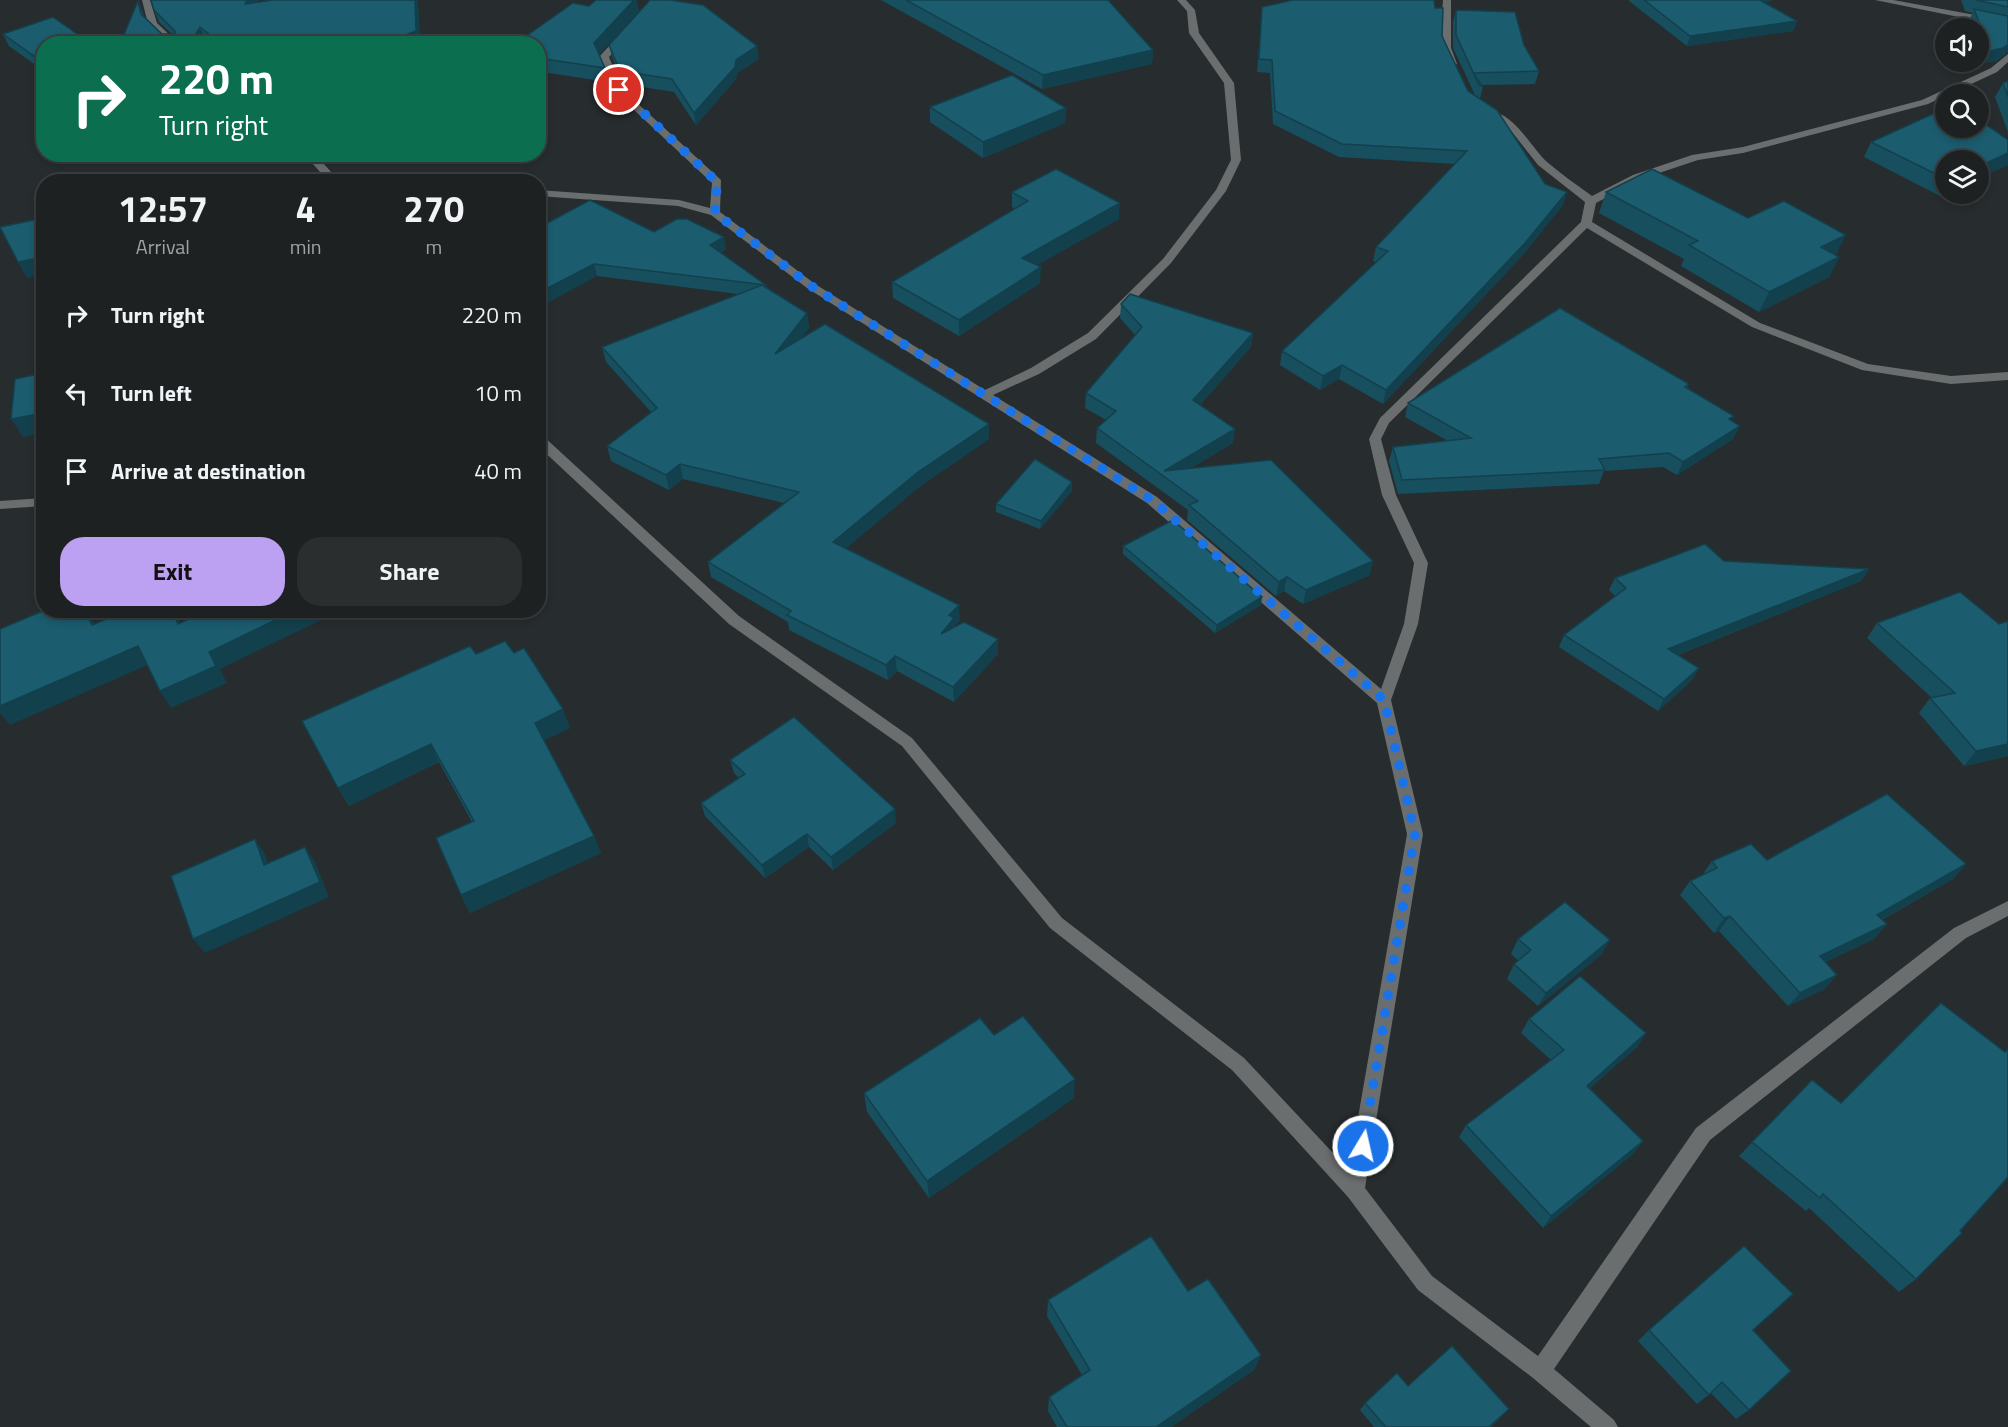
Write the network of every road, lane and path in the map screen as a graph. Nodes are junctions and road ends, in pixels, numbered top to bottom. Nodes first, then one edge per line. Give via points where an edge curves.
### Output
1 (146, 0) edge
2 (1181, 0) edge
3 (1447, 0) edge
4 (1879, 0) edge
5 (2008, 24) edge
6 (634, 25) edge
7 (166, 36) edge
8 (2008, 57) edge
9 (1458, 78) edge
10 (1479, 107) edge
11 (316, 162) edge
12 (328, 174) edge
13 (546, 194) edge
14 (1591, 201) junction
15 (715, 213) junction
16 (1586, 223) junction
17 (2008, 376) edge
18 (983, 394) junction
19 (546, 445) edge
20 (36, 502) edge
21 (0, 504) edge
22 (1384, 700) junction
23 (2008, 908) edge
24 (1355, 1190) junction
25 (1540, 1371) junction
26 (1607, 1427) edge

1 - 7 street via 153,24
2 - 18 street via 1191,10 1194,33 1229,83 1236,160 1221,191 1167,261 1092,336 1035,371
3 - 9 street via 1446,48
4 - 5 street
6 - 15 street via 604,57 619,90 717,182
8 - 14 street via 1994,70 1925,102 1743,150 1696,157 1637,177
10 - 14 street via 1516,130 1542,163
11 - 12 street
13 - 15 street via 679,204
14 - 16 street
15 - 18 street via 811,286
16 - 17 street via 1756,325 1866,367 1951,380
16 - 22 street via 1384,421 1375,439 1389,495 1421,563 1411,624
18 - 22 street via 1152,500
19 - 24 street via 734,620 907,742 1056,923 1238,1064
20 - 21 street
22 - 24 street via 1415,834
23 - 25 street via 1960,933 1703,1134
24 - 25 street via 1425,1282
25 - 26 street

